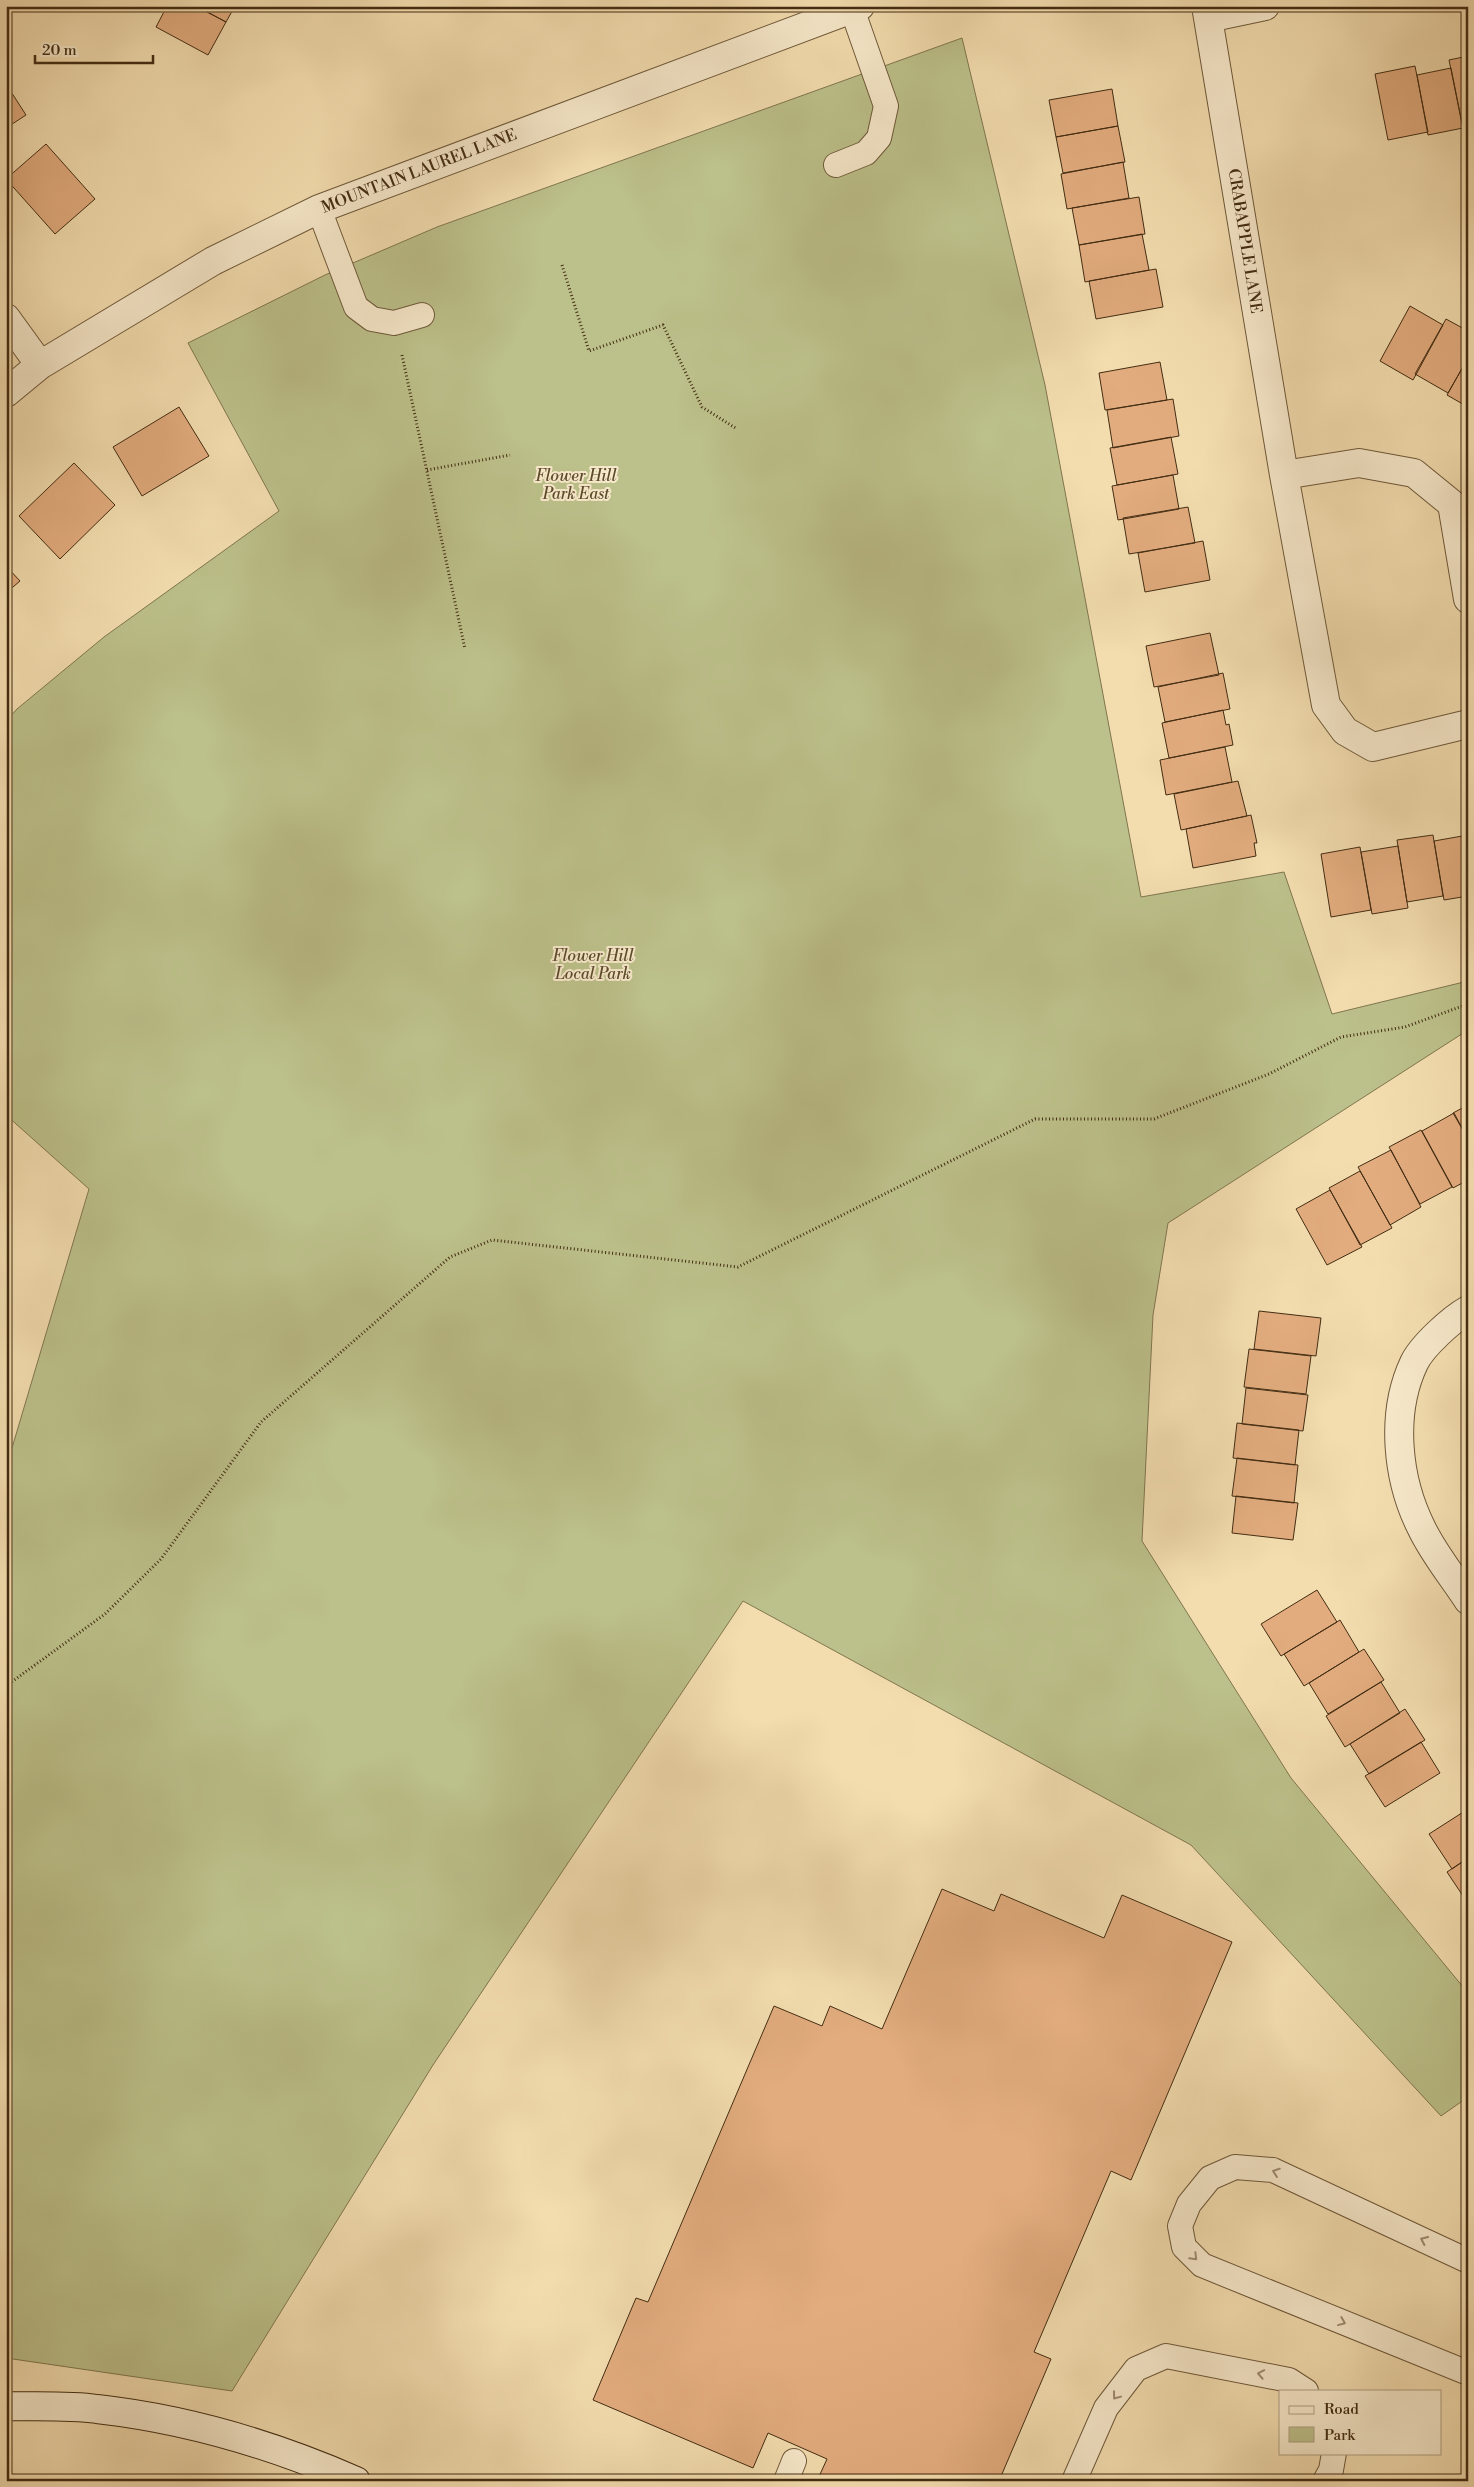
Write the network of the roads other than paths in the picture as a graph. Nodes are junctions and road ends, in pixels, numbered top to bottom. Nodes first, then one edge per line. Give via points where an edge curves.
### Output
1 (1265, 6) edge
2 (856, 8) edge
3 (1207, 12) edge
4 (836, 165) dead end
5 (319, 209) junction
6 (422, 315) dead end
7 (6, 318) edge
8 (40, 365) junction
9 (6, 393) edge
10 (1284, 475) junction
11 (1468, 599) edge
12 (1468, 724) edge
13 (1468, 1310) edge
14 (1468, 1600) edge
15 (1468, 2261) edge
16 (1468, 2373) edge
17 (1304, 2390) edge
18 (6, 2406) edge
19 (1334, 2454) edge
20 (356, 2481) edge
21 (1074, 2481) edge
22 (1324, 2481) edge

1 - 3 street
2 - 4 lane via 886,106 879,138 866,153
2 - 5 street, MOUNTAIN LAUREL LANE
3 - 10 street, CRABAPPLE LANE
5 - 6 lane via 356,307 372,319 394,323
5 - 8 street, MOUNTAIN LAUREL LANE via 213,261
7 - 8 street
8 - 9 street, MOUNTAIN LAUREL LANE
10 - 11 street via 1358,463 1414,473 1452,504
10 - 12 street, CRABAPPLE LANE via 1326,705 1345,730 1373,747
13 - 14 street via 1451,1320 1414,1362 1400,1406 1400,1451 1405,1488 1422,1530
15 -> 16 lane via 1273,2170 1234,2167 1210,2178 1189,2204 1180,2226 1184,2247 1202,2265
17 -> 21 lane via 1289,2380 1166,2356 1136,2369 1106,2408
18 - 20 street via 97,2409 210,2429 318,2464
19 - 22 lane via 1331,2470

